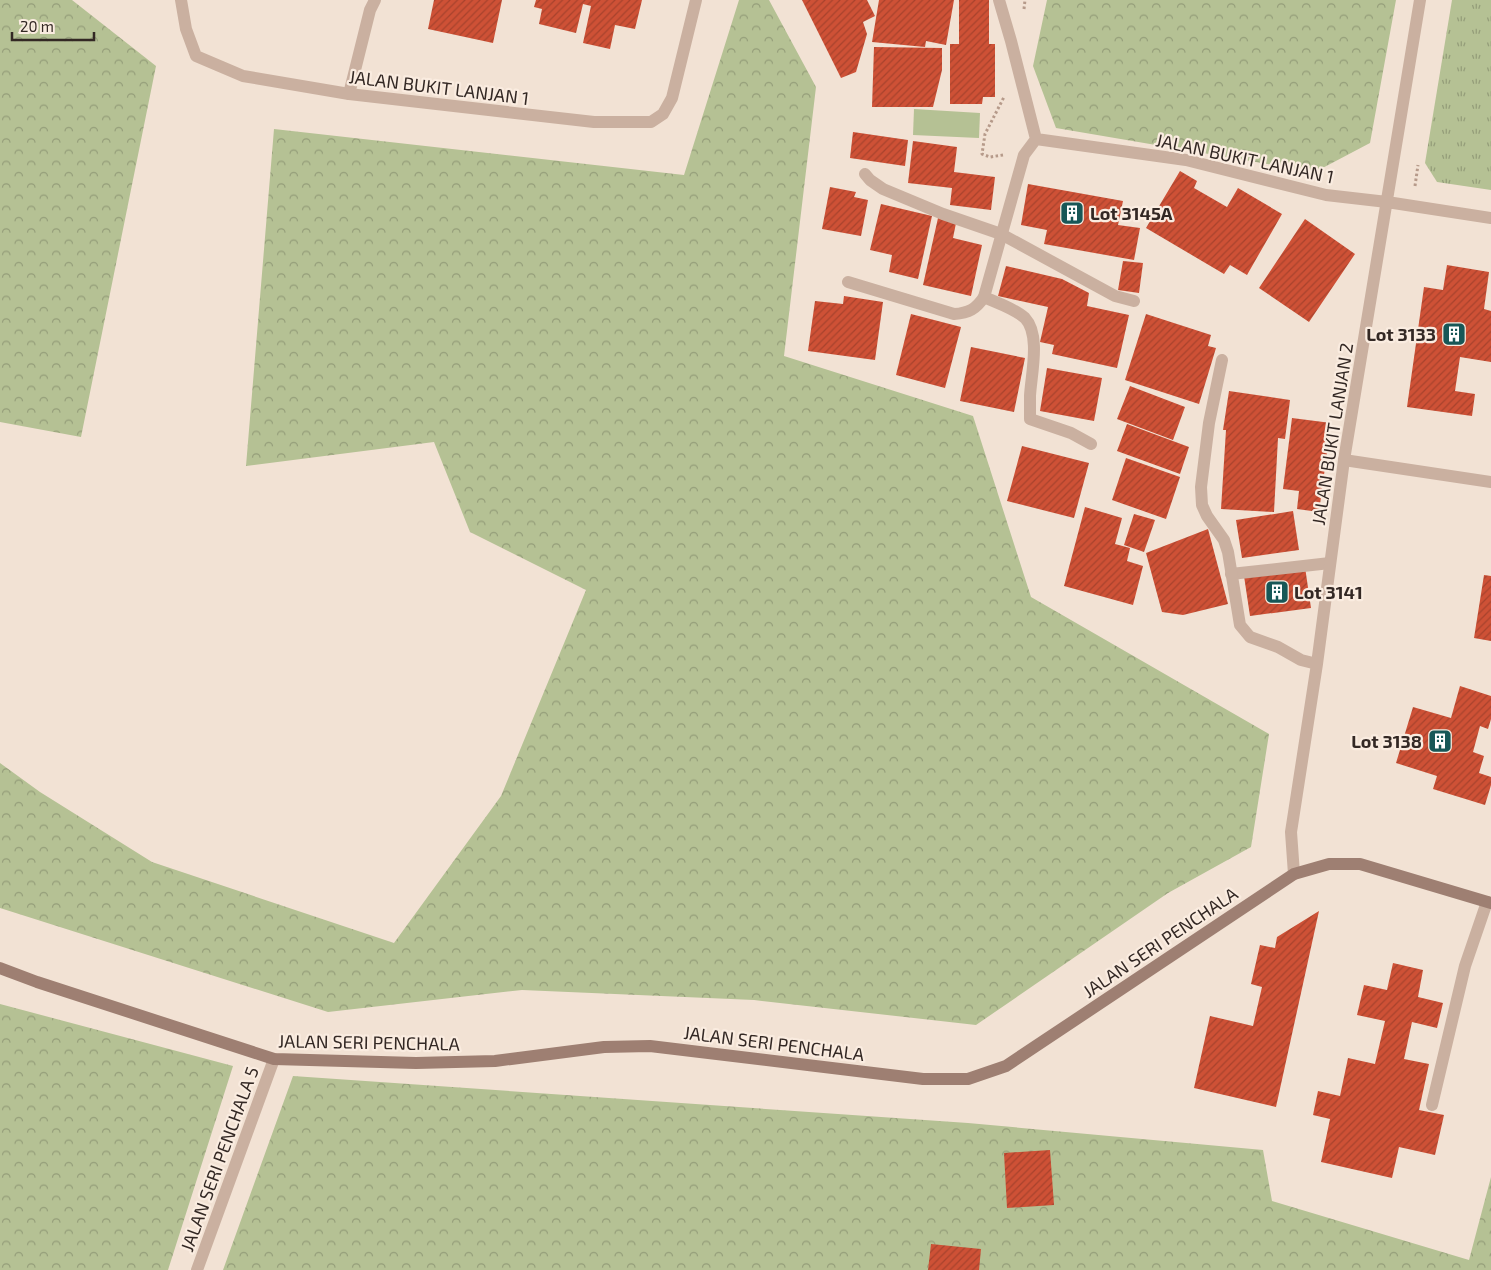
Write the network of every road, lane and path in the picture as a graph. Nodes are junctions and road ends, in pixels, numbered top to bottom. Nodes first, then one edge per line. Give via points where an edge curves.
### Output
1 (181, 0) edge
2 (375, 0) edge
3 (696, 0) edge
4 (999, 0) edge
5 (1420, 0) edge
6 (1006, 93) dead end
7 (349, 94) junction
8 (1036, 139) junction
9 (982, 154) dead end
10 (865, 174) dead end
11 (1386, 202) junction
12 (1491, 218) edge
13 (1001, 234) junction
14 (848, 282) dead end
15 (984, 297) junction
16 (1134, 301) dead end
17 (1222, 360) dead end
18 (1091, 444) dead end
19 (1344, 460) junction
20 (1491, 482) edge
21 (1330, 563) junction
22 (1231, 574) junction
23 (1317, 664) junction
24 (1294, 874) junction
25 (1489, 902) edge
26 (0, 968) edge
27 (274, 1059) junction
28 (1432, 1105) dead end
29 (197, 1270) edge

1 - 7 street, JALAN BUKIT LANJAN 1 via 186,29 196,56 243,76
2 - 7 street
3 - 7 street, JALAN BUKIT LANJAN 1 via 672,98 662,114 650,122 594,122
4 - 8 street
5 - 11 street, JALAN BUKIT LANJAN 2
6 - 9 path via 985,134
8 - 11 street, JALAN BUKIT LANJAN 1 via 1186,160 1326,195
8 - 13 street via 1024,155
10 - 13 street via 883,189
11 - 12 street, JALAN BUKIT LANJAN 1
11 - 19 street, JALAN BUKIT LANJAN 2
13 - 15 street
13 - 16 street via 1115,296
14 - 15 street via 954,314 970,312
15 - 18 street via 1010,309 1031,327 1034,361 1030,419
17 - 22 street via 1209,423 1201,487 1202,505 1224,540
19 - 20 street
19 - 21 street, JALAN BUKIT LANJAN 2
21 - 22 street
21 - 23 street, JALAN BUKIT LANJAN 2
22 - 23 street via 1240,625 1250,637
23 - 24 street, JALAN BUKIT LANJAN 2 via 1291,832
24 - 25 street, JALAN SERI PENCHALA via 1330,864 1360,864
24 - 27 street, JALAN SERI PENCHALA via 1006,1066 968,1079 923,1079 650,1046 604,1047 495,1061 416,1063
25 - 28 street via 1465,966
26 - 27 street, JALAN SERI PENCHALA
27 - 29 street, JALAN SERI PENCHALA 5

